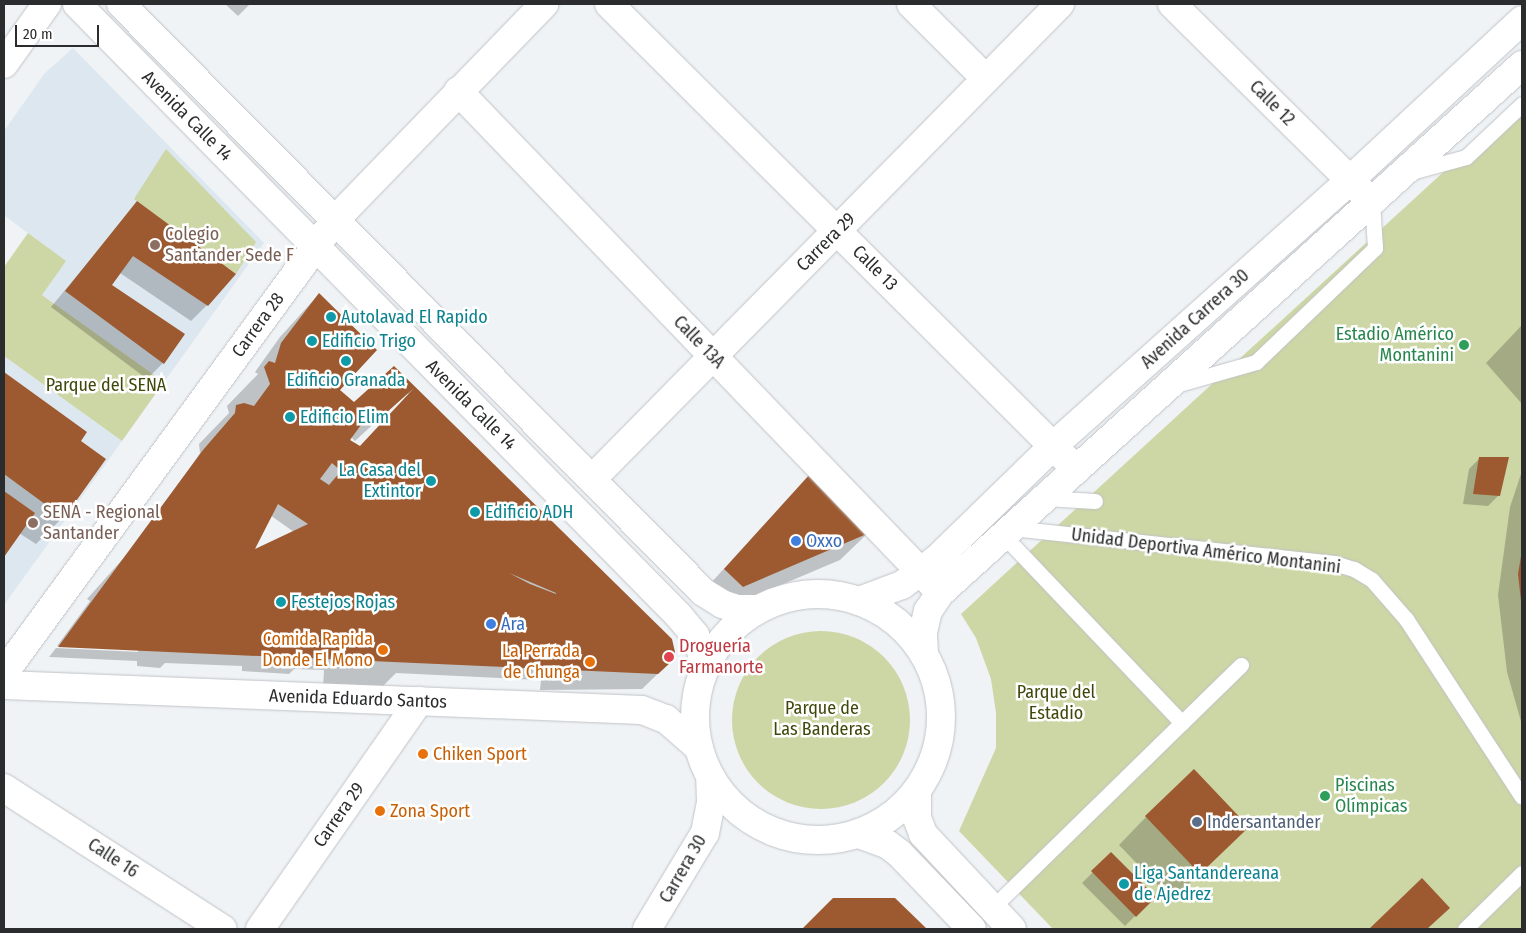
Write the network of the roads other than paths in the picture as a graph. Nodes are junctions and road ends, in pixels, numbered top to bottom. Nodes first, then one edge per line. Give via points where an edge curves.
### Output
1 (47, 4) edge
2 (77, 4) edge
3 (122, 4) edge
4 (544, 4) edge
5 (608, 4) edge
6 (911, 4) edge
7 (1060, 4) edge
8 (1172, 4) edge
9 (1522, 20) edge
10 (4, 64) edge
11 (1522, 65) edge
12 (986, 79) junction
13 (458, 91) junction
14 (1522, 104) edge
15 (1403, 174) junction
16 (1350, 180) junction
17 (1372, 202) junction
18 (335, 220) junction
19 (837, 231) junction
20 (316, 247) junction
21 (714, 356) junction
22 (1168, 387) junction
23 (1053, 446) junction
24 (1077, 470) junction
25 (592, 480) junction
26 (1045, 498) junction
27 (1095, 501) dead end
28 (1008, 532) junction
29 (920, 571) junction
30 (940, 593) junction
31 (858, 601) junction
32 (758, 609) junction
33 (924, 654) junction
34 (706, 665) junction
35 (1241, 665) dead end
36 (4, 673) edge
37 (4, 685) edge
38 (418, 701) junction
39 (1182, 723) junction
40 (699, 748) junction
41 (710, 776) junction
42 (4, 788) edge
43 (917, 793) junction
44 (1522, 797) edge
45 (858, 834) junction
46 (1522, 873) edge
47 (992, 908) junction
48 (223, 929) edge
49 (260, 929) edge
50 (647, 929) edge
51 (972, 929) edge
52 (1012, 929) edge
53 (1465, 929) edge

1 - 10 street
2 - 20 street, Avenida Calle 14
3 - 18 street, Avenida Calle 14
4 - 13 street, Carrera 28
5 - 19 street, Calle 13
6 - 12 street
7 - 12 street, Carrera 29
8 - 16 street, Calle 12
9 - 16 street, Avenida Carrera 30
11 - 15 street, Avenida Carrera 30
12 - 19 street, Carrera 29
13 - 18 street, Carrera 28
13 - 21 street, Calle 13A
14 - 15 lane via 1466,157
15 - 17 street, Avenida Carrera 30
16 - 17 street, Calle 12
16 - 23 street, Avenida Carrera 30
17 - 22 street, Avenida Carrera 30
17 - 22 lane via 1375,248 1256,362
18 - 20 street, Carrera 28
18 - 25 street, Avenida Calle 14
19 - 21 street, Carrera 29
19 - 23 street, Calle 13
20 - 34 street, Avenida Calle 14 via 679,616 695,634
20 - 36 street, Carrera 28
21 - 25 street, Carrera 29
21 - 29 street, Calle 13A
22 - 24 street, Avenida Carrera 30
23 - 24 street, Calle 13
23 - 29 street, Avenida Carrera 30
24 - 26 street, Avenida Carrera 30
25 - 32 street, Avenida Calle 14 via 703,592 737,609
26 - 27 lane
26 - 28 street, Avenida Carrera 30
28 - 30 street, Avenida Carrera 30
28 - 39 lane
28 - 44 lane, Unidad Deportiva Américo Montanini via 1334,563 1354,569 1372,580 1406,619
29 - 30 street, Calle 13A
29 - 31 street, Avenida Carrera 30 via 881,595
30 - 33 street, Avenida Carrera 30 via 928,611 923,632
31 - 32 street via 825,594 791,597
31 - 33 street via 898,623
32 - 34 street via 719,643
33 - 43 street via 936,681 942,710 940,739 932,768
34 - 40 street via 695,709
35 - 39 lane
37 - 38 street, Avenida Eduardo Santos
38 - 40 street, Avenida Eduardo Santos via 642,710 666,718
38 - 49 street, Carrera 29
39 - 47 lane
40 - 41 street
41 - 45 street via 730,804 758,825 782,834 825,841
41 - 50 street, Carrera 30 via 711,801 705,833
42 - 48 street, Calle 16
43 - 45 street via 893,816
43 - 47 street via 917,818 923,834
45 - 51 street via 887,844 899,853
46 - 53 lane
47 - 52 street

